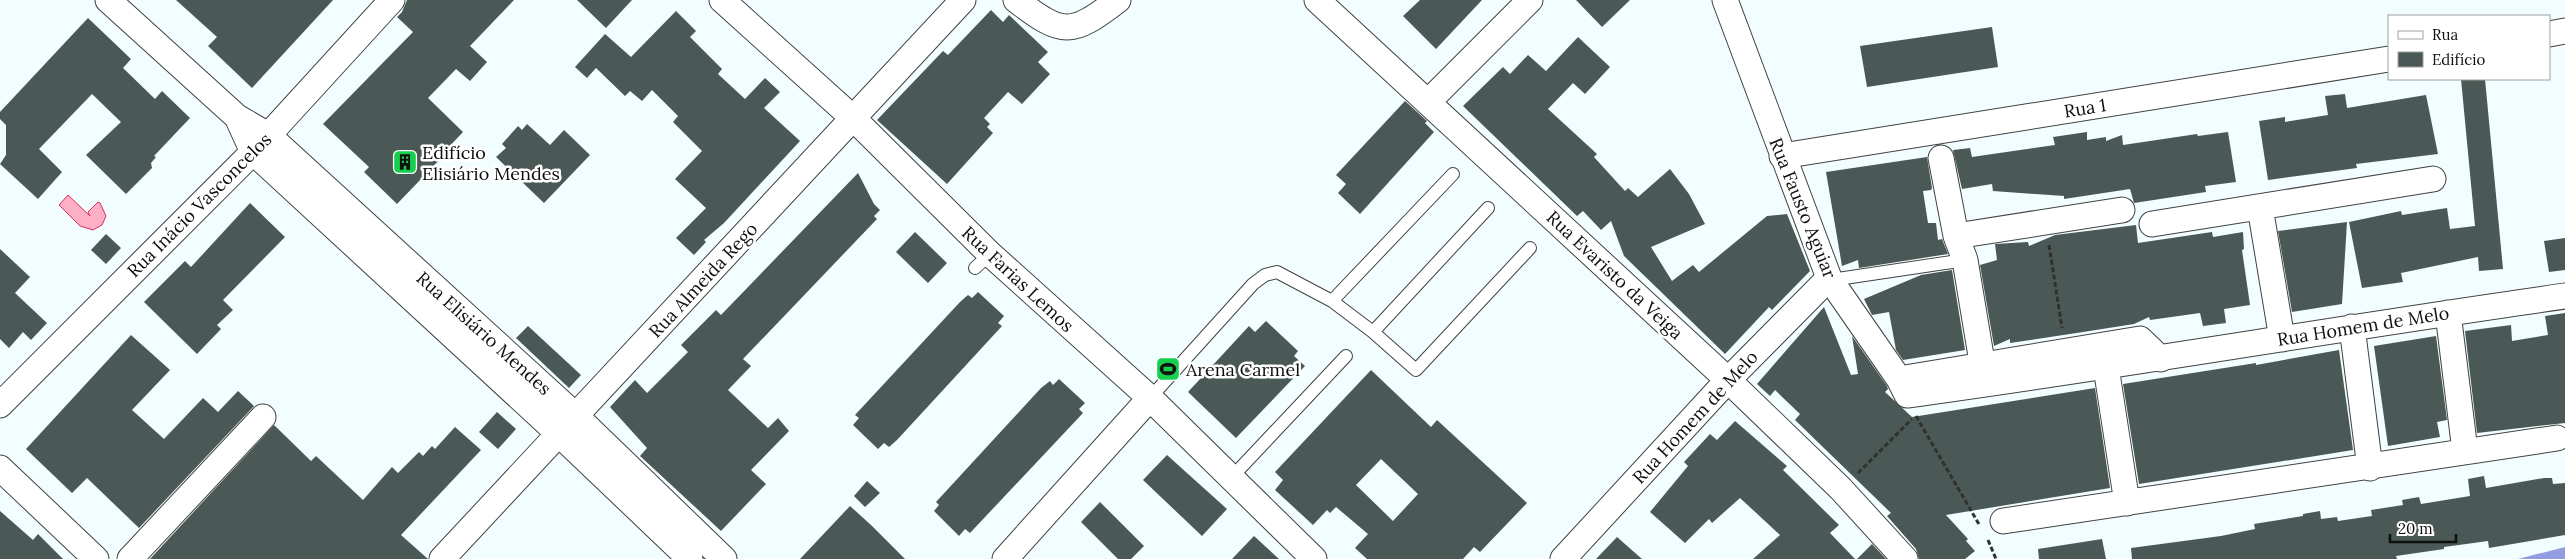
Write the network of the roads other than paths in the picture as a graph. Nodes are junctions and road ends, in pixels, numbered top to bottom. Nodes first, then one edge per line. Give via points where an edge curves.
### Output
1 (108, 0) edge
2 (722, 0) edge
3 (963, 0) edge
4 (1016, 0) edge
5 (1118, 0) edge
6 (1317, 0) edge
7 (1530, 0) edge
8 (1725, 0) edge
9 (388, 1) edge
10 (2565, 31) edge
11 (2550, 34) edge
12 (2388, 59) edge
13 (1428, 102) junction
14 (854, 119) junction
15 (261, 143) junction
16 (1782, 156) junction
17 (1940, 158) dead end
18 (1453, 174) dead end
19 (2433, 179) dead end
20 (2260, 207) junction
21 (1488, 208) dead end
22 (2122, 210) dead end
23 (2152, 224) dead end
24 (1956, 236) junction
25 (1530, 248) dead end
26 (1965, 260) junction
27 (1830, 279) junction
28 (2565, 296) edge
29 (428, 298) junction
30 (1332, 301) junction
31 (2448, 313) junction
32 (2352, 327) junction
33 (1373, 332) junction
34 (2282, 339) junction
35 (1346, 356) dead end
36 (2161, 358) junction
37 (2106, 367) junction
38 (1984, 374) junction
39 (1728, 380) junction
40 (1907, 396) joint
41 (1150, 398) junction
42 (0, 404) edge
43 (576, 416) junction
44 (263, 417) dead end
45 (559, 434) junction
46 (2557, 438) dead end
47 (2465, 451) junction
48 (0, 468) edge
49 (2370, 468) junction
50 (1231, 478) junction
51 (2128, 503) junction
52 (1991, 529) road end
53 (1571, 556) edge
54 (96, 559) edge
55 (130, 559) edge
56 (442, 559) edge
57 (690, 559) edge
58 (724, 559) edge
59 (1005, 559) edge
60 (1314, 559) edge
61 (1904, 559) edge

1 - 15 street, Rua Elisiário Mendes via 237,117
2 - 14 street, Rua Farias Lemos
3 - 14 street, Rua Almeida Rego
4 - 5 street via 1050,25 1069,28 1084,23
6 - 13 street, Rua Evaristo da Veiga
7 - 13 street
8 - 16 street, Rua Fausto Aguiar
9 - 15 street, Rua Inácio Vasconcelos
10 - 11 street
12 - 16 street, Rua 1
13 - 39 street, Rua Evaristo da Veiga
14 - 41 street, Rua Farias Lemos via 983,261
14 - 43 street, Rua Almeida Rego
15 - 29 street, Rua Elisiário Mendes
15 - 42 street, Rua Inácio Vasconcelos
16 - 27 street, Rua Fausto Aguiar
17 - 24 street
18 - 30 lane
19 - 20 street
20 - 23 street
20 - 34 street
21 - 33 lane
22 - 24 street
24 - 26 street
25 - 33 lane via 1416,370
26 - 27 lane
26 - 38 street
27 - 39 street, Rua Homem de Melo
27 - 40 street, Rua Fausto Aguiar
28 - 31 street, Rua Homem de Melo
29 - 43 street, Rua Elisiário Mendes
29 - 45 street, Rua Elisiário Mendes
30 - 33 lane
30 - 41 lane via 1277,272 1265,275 1253,284
31 - 32 street, Rua Homem de Melo
31 - 47 street
32 - 34 street, Rua Homem de Melo
32 - 49 street
34 - 36 street, Rua Homem de Melo
35 - 50 lane
36 - 37 street, Rua Homem de Melo
36 - 38 street, Rua Homem de Melo via 2140,340 2066,351
37 - 38 street, Rua Homem de Melo
37 - 51 street
38 - 40 street, Rua Homem de Melo
39 - 53 street, Rua Homem de Melo
39 - 61 street, Rua Evaristo da Veiga via 1841,489
41 - 50 street, Rua Farias Lemos
41 - 59 street
43 - 45 street, Rua Almeida Rego
43 - 58 street, Rua Elisiário Mendes
44 - 55 street
45 - 56 street, Rua Almeida Rego
45 - 57 street, Rua Elisiário Mendes
46 - 47 street
47 - 49 street
48 - 54 street
49 - 51 street
50 - 60 street, Rua Farias Lemos
51 - 52 street

